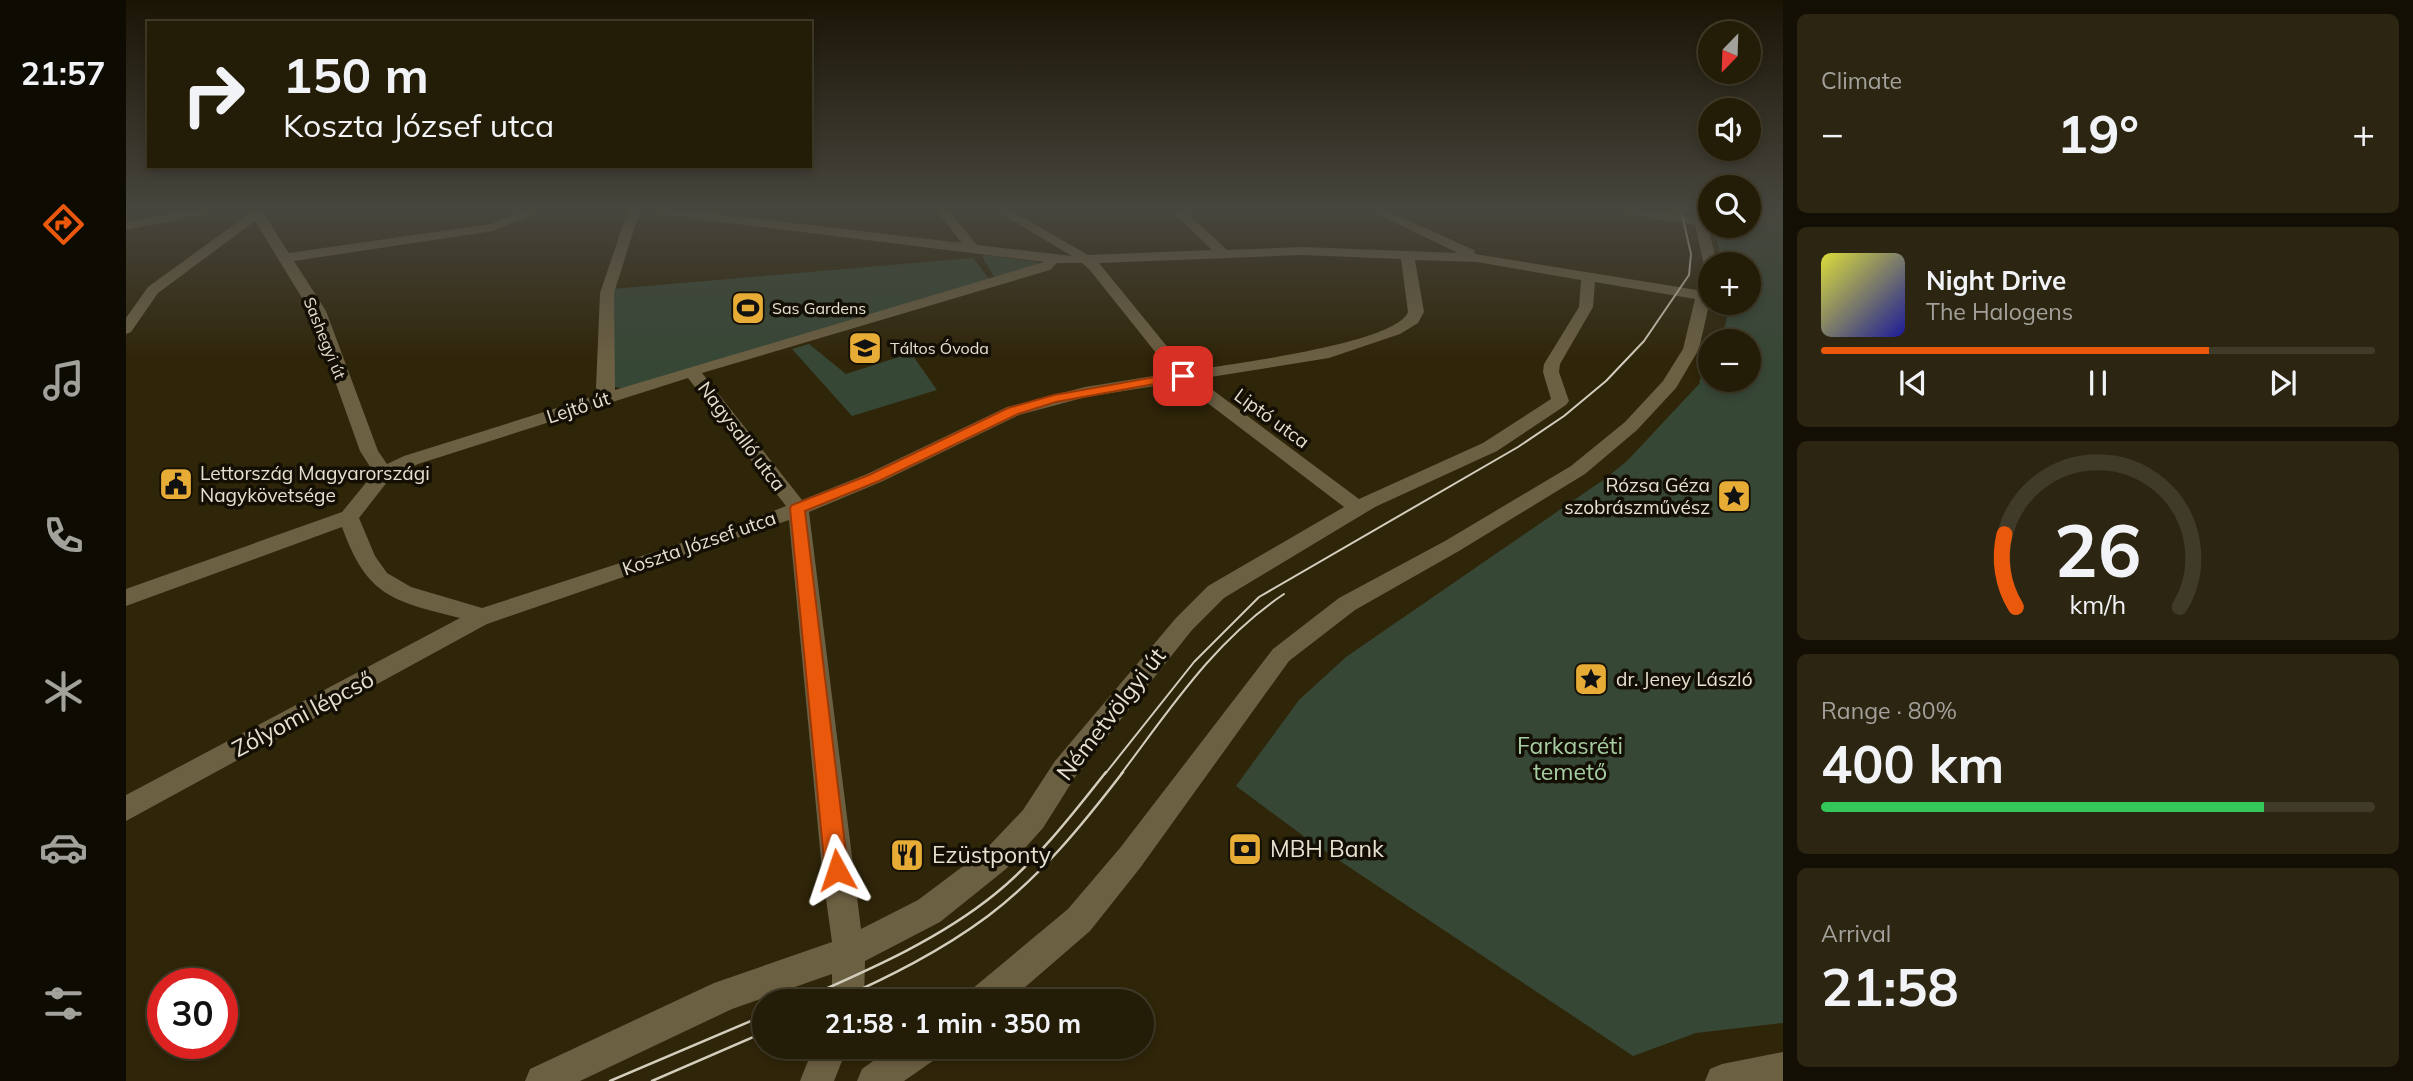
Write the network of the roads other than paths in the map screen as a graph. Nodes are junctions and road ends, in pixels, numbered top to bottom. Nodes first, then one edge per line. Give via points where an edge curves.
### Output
1 (192, 260) edge
2 (287, 260) edge
3 (618, 260) edge
4 (1050, 260) edge
5 (1087, 260) edge
6 (1409, 260) edge
7 (1493, 260) edge
8 (1589, 275) junction
9 (1698, 295) edge
10 (1700, 315) edge
11 (126, 329) edge
12 (691, 371) junction
13 (1183, 376) junction
14 (611, 396) junction
15 (384, 473) junction
16 (797, 508) junction
17 (1359, 509) junction
18 (349, 517) junction
19 (126, 598) edge
20 (479, 618) junction
21 (126, 809) edge
22 (849, 952) junction
23 (848, 989) edge
24 (998, 989) edge
25 (826, 1059) edge
26 (906, 1059) edge
27 (1783, 1069) edge
28 (542, 1081) edge
29 (817, 1081) edge
30 (874, 1081) edge
31 (1722, 1081) edge

1 - 11 street via 153,290
2 - 15 street, Sashegyi út via 318,311 369,451
3 - 14 street via 607,293 606,388
4 - 12 street, Lejtő út via 1045,267
5 - 13 street, Liptó utca
6 - 13 street, Koszta József utca via 1416,312 1401,328 1329,354
7 - 8 street
8 - 9 street
8 - 17 street, Németvölgyi út via 1586,307 1552,364 1560,401 1490,447
10 - 24 street via 1691,349 1670,384 1631,426 1578,470 1348,604 1281,655 1079,920
12 - 14 street, Lejtő út
12 - 16 street, Nagysalló utca
13 - 16 street, Koszta József utca via 1013,411 874,478
13 - 17 street, Liptó utca
14 - 15 street, Lejtő út via 411,460
15 - 18 street, Lejtő út
16 - 20 street, Koszta József utca
16 - 22 street, Nagysalló utca
17 - 22 street, Németvölgyi út via 1203,603 1065,769 1033,819 996,859 929,912
18 - 19 street
18 - 20 street via 371,569 386,583
20 - 21 street, Zólyomi lépcső
22 - 23 street, Nagysalló utca
22 - 28 street, Németvölgyi út via 726,995
25 - 29 street
26 - 30 street
27 - 31 street

